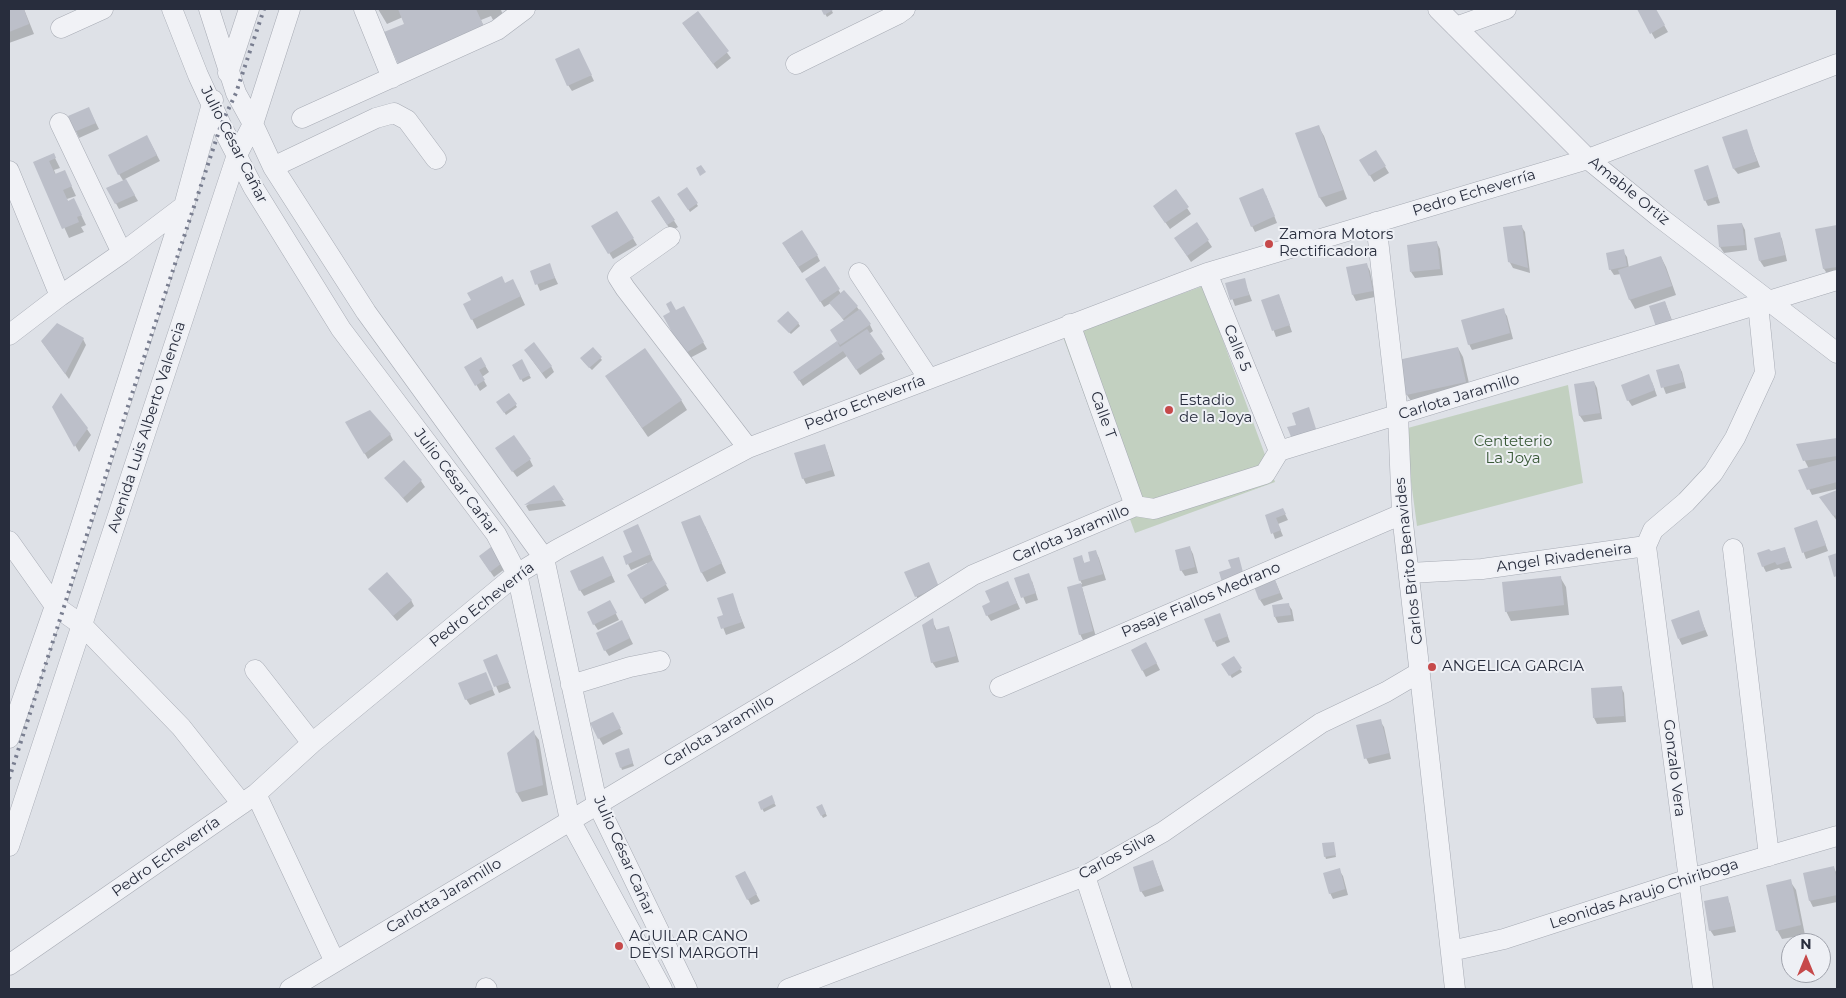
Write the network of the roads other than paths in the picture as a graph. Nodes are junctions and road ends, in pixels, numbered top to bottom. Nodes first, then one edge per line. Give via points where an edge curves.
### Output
1 (103, 9) edge
2 (172, 9) edge
3 (209, 9) edge
4 (249, 9) edge
5 (290, 9) edge
6 (364, 9) edge
7 (525, 9) edge
8 (1438, 9) edge
9 (1506, 9) edge
10 (902, 11) edge
11 (1456, 27) junction
12 (61, 28) dead end
13 (796, 64) dead end
14 (1837, 64) edge
15 (229, 71) junction
16 (392, 78) junction
17 (211, 104) junction
18 (302, 118) dead end
19 (60, 123) dead end
20 (253, 124) junction
21 (237, 155) junction
22 (1588, 159) junction
23 (436, 160) dead end
24 (273, 167) junction
25 (9, 171) edge
26 (184, 206) junction
27 (1376, 222) junction
28 (670, 237) dead end
29 (122, 253) junction
30 (859, 273) dead end
31 (1207, 273) junction
32 (1837, 280) edge
33 (60, 296) junction
34 (1764, 302) junction
35 (1070, 324) junction
36 (9, 336) edge
37 (1837, 353) edge
38 (929, 379) junction
39 (1398, 415) junction
40 (748, 448) junction
41 (1278, 451) junction
42 (1135, 506) junction
43 (1402, 514) junction
44 (9, 542) edge
45 (1646, 546) junction
46 (1733, 549) dead end
47 (544, 558) junction
48 (517, 574) junction
49 (1409, 574) junction
50 (55, 606) junction
51 (82, 625) junction
52 (660, 661) dead end
53 (255, 670) dead end
54 (1420, 672) junction
55 (571, 686) junction
56 (1000, 686) dead end
57 (9, 738) edge
58 (312, 743) junction
59 (249, 799) junction
60 (598, 803) junction
61 (570, 820) junction
62 (1837, 836) edge
63 (9, 846) edge
64 (1769, 856) junction
65 (1085, 876) junction
66 (1688, 879) junction
67 (1451, 951) junction
68 (334, 962) junction
69 (9, 965) edge
70 (290, 989) edge
71 (662, 989) edge
72 (687, 989) edge
73 (788, 989) edge
74 (1122, 989) edge
75 (1456, 989) edge
76 (1703, 989) edge

1 - 12 street
2 - 17 street, Julio César Cañar
3 - 15 street, Julio César Cañar
4 - 15 street
5 - 20 street, Avenida Luis Alberto Valencia
6 - 16 street
7 - 16 street via 496,30
8 - 11 street, Amable Ortiz
9 - 11 street
10 - 13 street
11 - 22 street, Amable Ortiz
14 - 22 street, Pedro Echeverría
15 - 17 street
15 - 20 street, Julio César Cañar via 236,94
16 - 18 street
17 - 21 street, Julio César Cañar
17 - 26 street
19 - 29 street
20 - 21 street, Avenida Luis Alberto Valencia
20 - 24 street, Julio César Cañar
21 - 48 street, Julio César Cañar via 253,187 341,329 496,534
21 - 51 street, Avenida Luis Alberto Valencia
22 - 27 street, Pedro Echeverría
22 - 34 street, Amable Ortiz
23 - 24 street via 407,120 394,113 376,118
24 - 47 street, Julio César Cañar via 366,312
25 - 33 street
26 - 29 street
26 - 50 street
27 - 31 street, Pedro Echeverría
27 - 39 street, Carlos Brito Benavides
28 - 40 street via 618,277
29 - 33 street
30 - 38 street
31 - 35 street, Pedro Echeverría
31 - 41 street, Calle 5
32 - 34 street, Carlota Jaramillo
33 - 36 street
34 - 37 street, Amable Ortiz
34 - 39 street, Carlota Jaramillo
34 - 45 street, Angel Rivadeneira via 1765,373 1748,412 1713,473 1653,530
35 - 38 street, Pedro Echeverría
35 - 42 street, Calle T
38 - 40 street, Pedro Echeverría
39 - 41 street, Carlota Jaramillo
39 - 43 street, Carlos Brito Benavides
40 - 47 street, Pedro Echeverría
41 - 42 street, Carlota Jaramillo via 1265,474 1154,509
42 - 60 street, Carlota Jaramillo via 974,575
43 - 49 street, Carlos Brito Benavides
43 - 56 street, Pasaje Fiallos Medrano
44 - 50 street
45 - 49 street, Angel Rivadeneira via 1482,569
45 - 66 street, Gonzalo Vera
46 - 64 street
47 - 48 street, Pedro Echeverría
47 - 55 street, Julio César Cañar
48 - 58 street, Pedro Echeverría
48 - 61 street, Julio César Cañar
49 - 54 street, Carlos Brito Benavides
50 - 51 street
50 - 57 street
51 - 59 street
51 - 63 street, Avenida Luis Alberto Valencia
52 - 55 street
53 - 58 street
54 - 65 street, Carlos Silva via 1321,723 1163,832
54 - 67 street, Carlos Brito Benavides
55 - 60 street, Julio César Cañar
58 - 59 street, Pedro Echeverría
59 - 68 street
59 - 69 street, Pedro Echeverría
60 - 61 street, Carlotta Jaramillo
60 - 72 street, Julio César Cañar
61 - 68 street, Carlotta Jaramillo
61 - 71 street, Julio César Cañar
62 - 64 street, Leonidas Araujo Chiriboga
64 - 66 street, Leonidas Araujo Chiriboga
65 - 73 street, Carlos Silva
65 - 74 street
66 - 67 street, Leonidas Araujo Chiriboga via 1504,939
66 - 76 street, Gonzalo Vera
67 - 75 street, Carlos Brito Benavides
68 - 70 street, Carlotta Jaramillo

